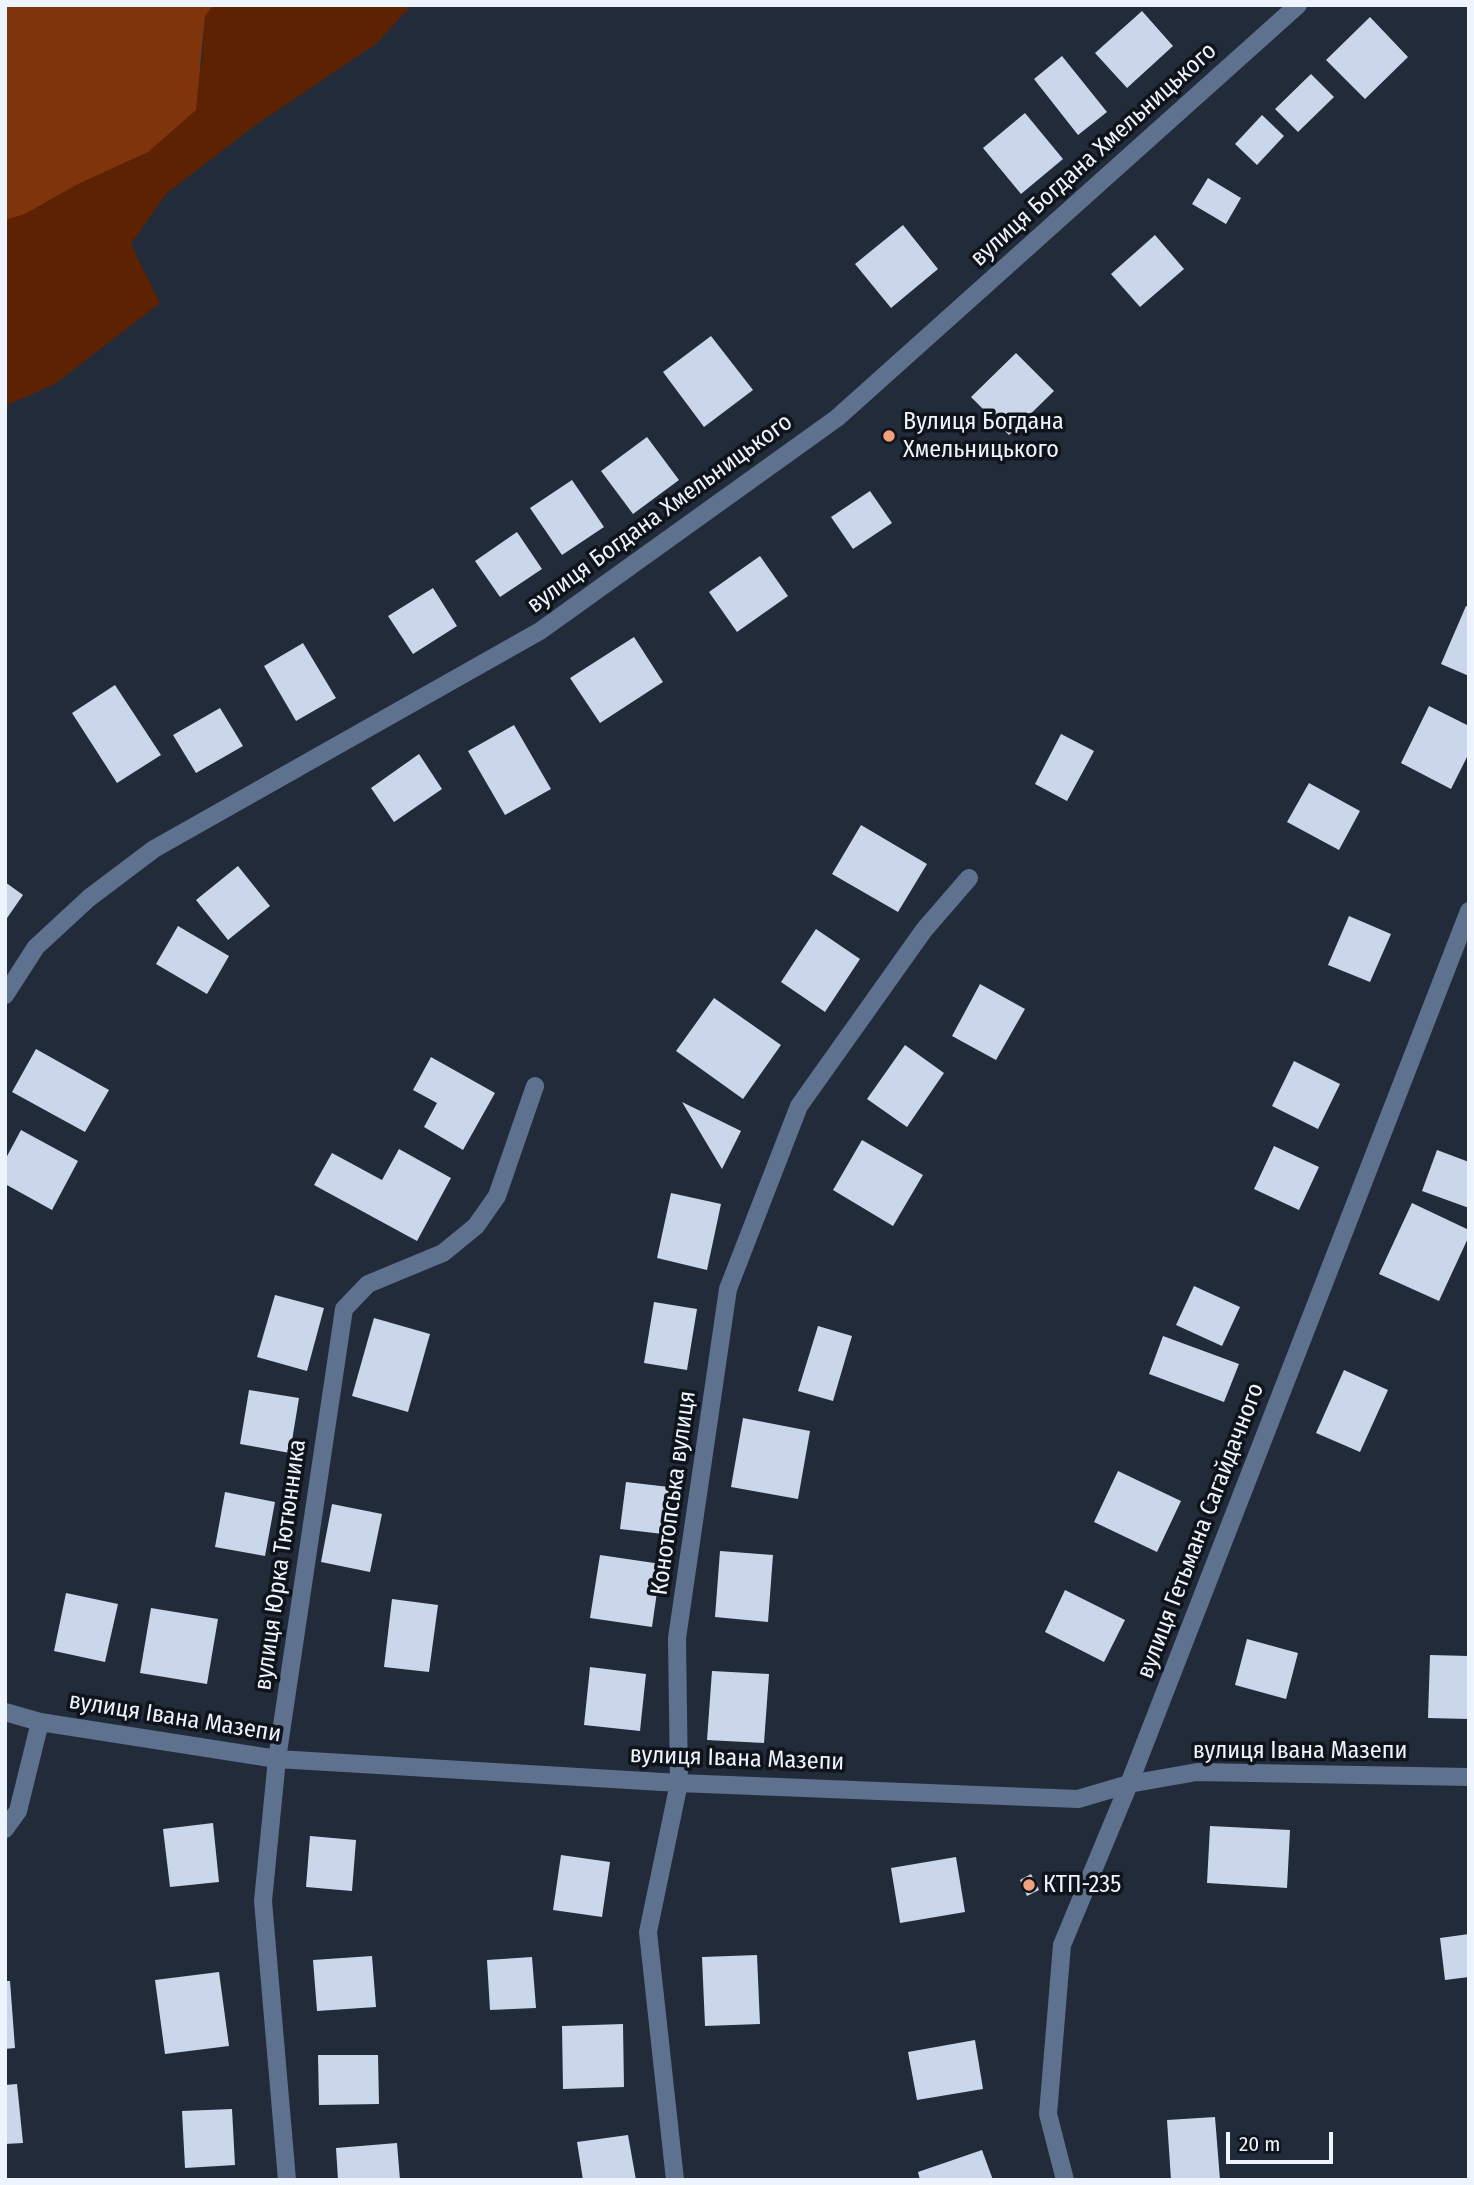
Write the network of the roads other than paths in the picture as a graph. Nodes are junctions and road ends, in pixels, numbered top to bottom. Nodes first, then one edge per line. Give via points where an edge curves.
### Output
1 (1298, 5) edge
2 (969, 878) dead end
3 (1469, 911) edge
4 (5, 995) edge
5 (536, 1086) dead end
6 (5, 1712) edge
7 (40, 1722) junction
8 (277, 1759) junction
9 (1469, 1777) edge
10 (679, 1783) junction
11 (1129, 1784) junction
12 (5, 1829) edge
13 (287, 2180) edge
14 (675, 2180) edge
15 (1065, 2180) edge

1 - 4 street, вулиця Богдана Хмельницького via 837,418 540,631 154,849 89,898 36,947
2 - 10 street, Конотопська вулиця via 924,930 799,1106 728,1289 677,1638
3 - 11 street, вулиця Гетьмана Сагайдачного
5 - 8 street, вулиця Юрка Тютюнника via 497,1196 476,1226 443,1253 368,1284 344,1309
6 - 7 street, вулиця Івана Мазепи
7 - 8 street, вулиця Івана Мазепи
7 - 12 street via 18,1811
8 - 10 street, вулиця Івана Мазепи
8 - 13 street, вулиця Юрка Тютюнника via 262,1901
9 - 11 street, вулиця Івана Мазепи via 1197,1772
10 - 11 street, вулиця Івана Мазепи via 1078,1799
10 - 14 street, Конотопська вулиця via 648,1932
11 - 15 street, вулиця Гетьмана Сагайдачного via 1062,1945 1048,2114

